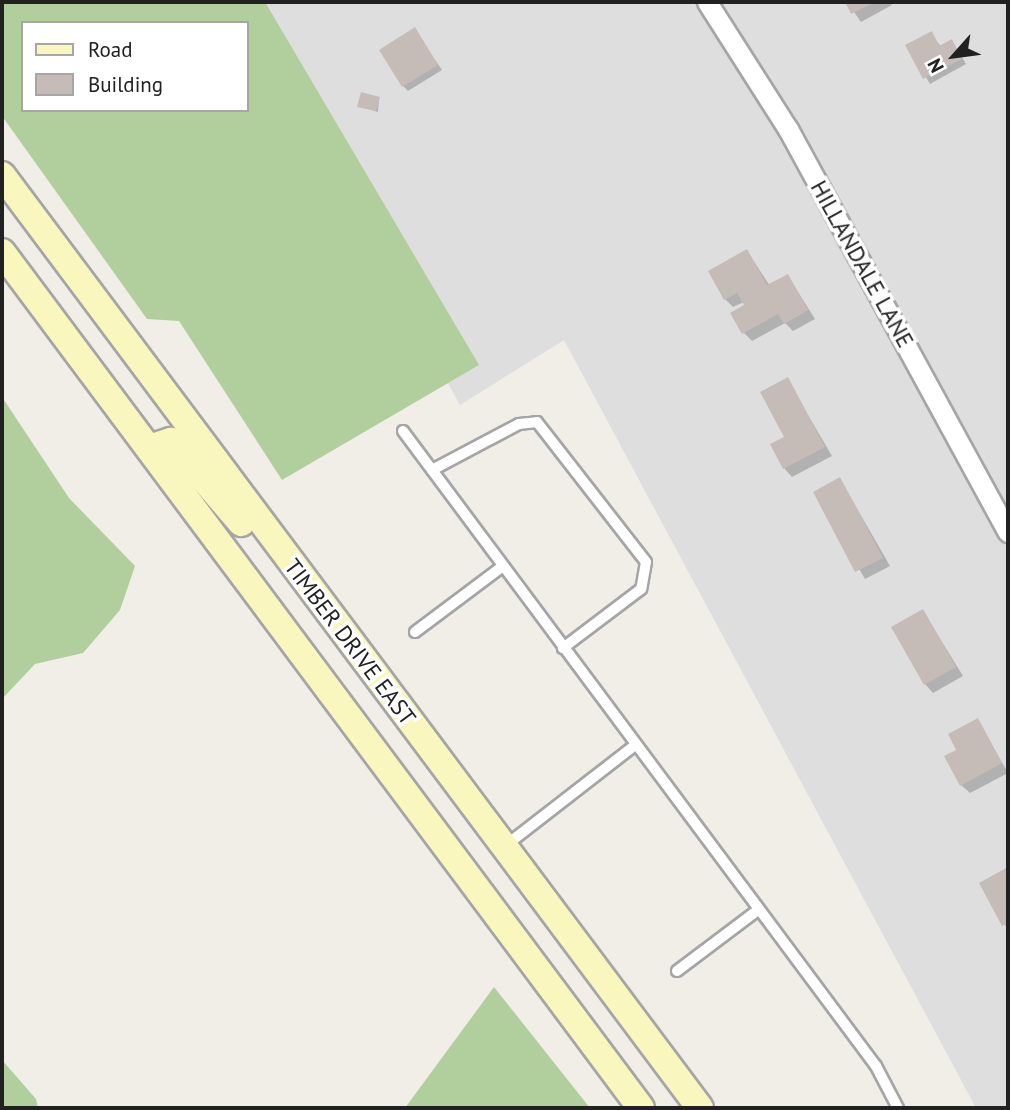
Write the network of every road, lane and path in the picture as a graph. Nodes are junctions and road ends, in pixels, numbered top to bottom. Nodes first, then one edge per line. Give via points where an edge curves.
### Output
1 (707, 2) edge
2 (2, 175) edge
3 (2, 252) edge
4 (403, 431) dead end
5 (149, 448) junction
6 (432, 470) junction
7 (1008, 532) edge
8 (503, 566) junction
9 (415, 632) dead end
10 (563, 648) junction
11 (382, 686) junction
12 (635, 745) junction
13 (504, 846) junction
14 (758, 910) junction
15 (677, 971) dead end
16 (641, 1108) edge
17 (699, 1108) edge
18 (898, 1108) edge

1 - 7 street, HILLANDALE LANE via 788,129
2 - 11 main road, TIMBER DRIVE EAST
3 - 5 main road, TIMBER DRIVE EAST
4 - 6 lane
5 - 11 main road via 171,441
5 - 16 main road, TIMBER DRIVE EAST
6 - 8 lane
6 - 10 lane via 519,424 537,422 646,562 641,589
8 - 9 lane
8 - 10 lane
10 - 12 lane
11 - 13 main road, TIMBER DRIVE EAST
12 - 13 lane
12 - 14 lane
13 - 17 main road, TIMBER DRIVE EAST
14 - 15 lane
14 - 18 lane via 876,1066

